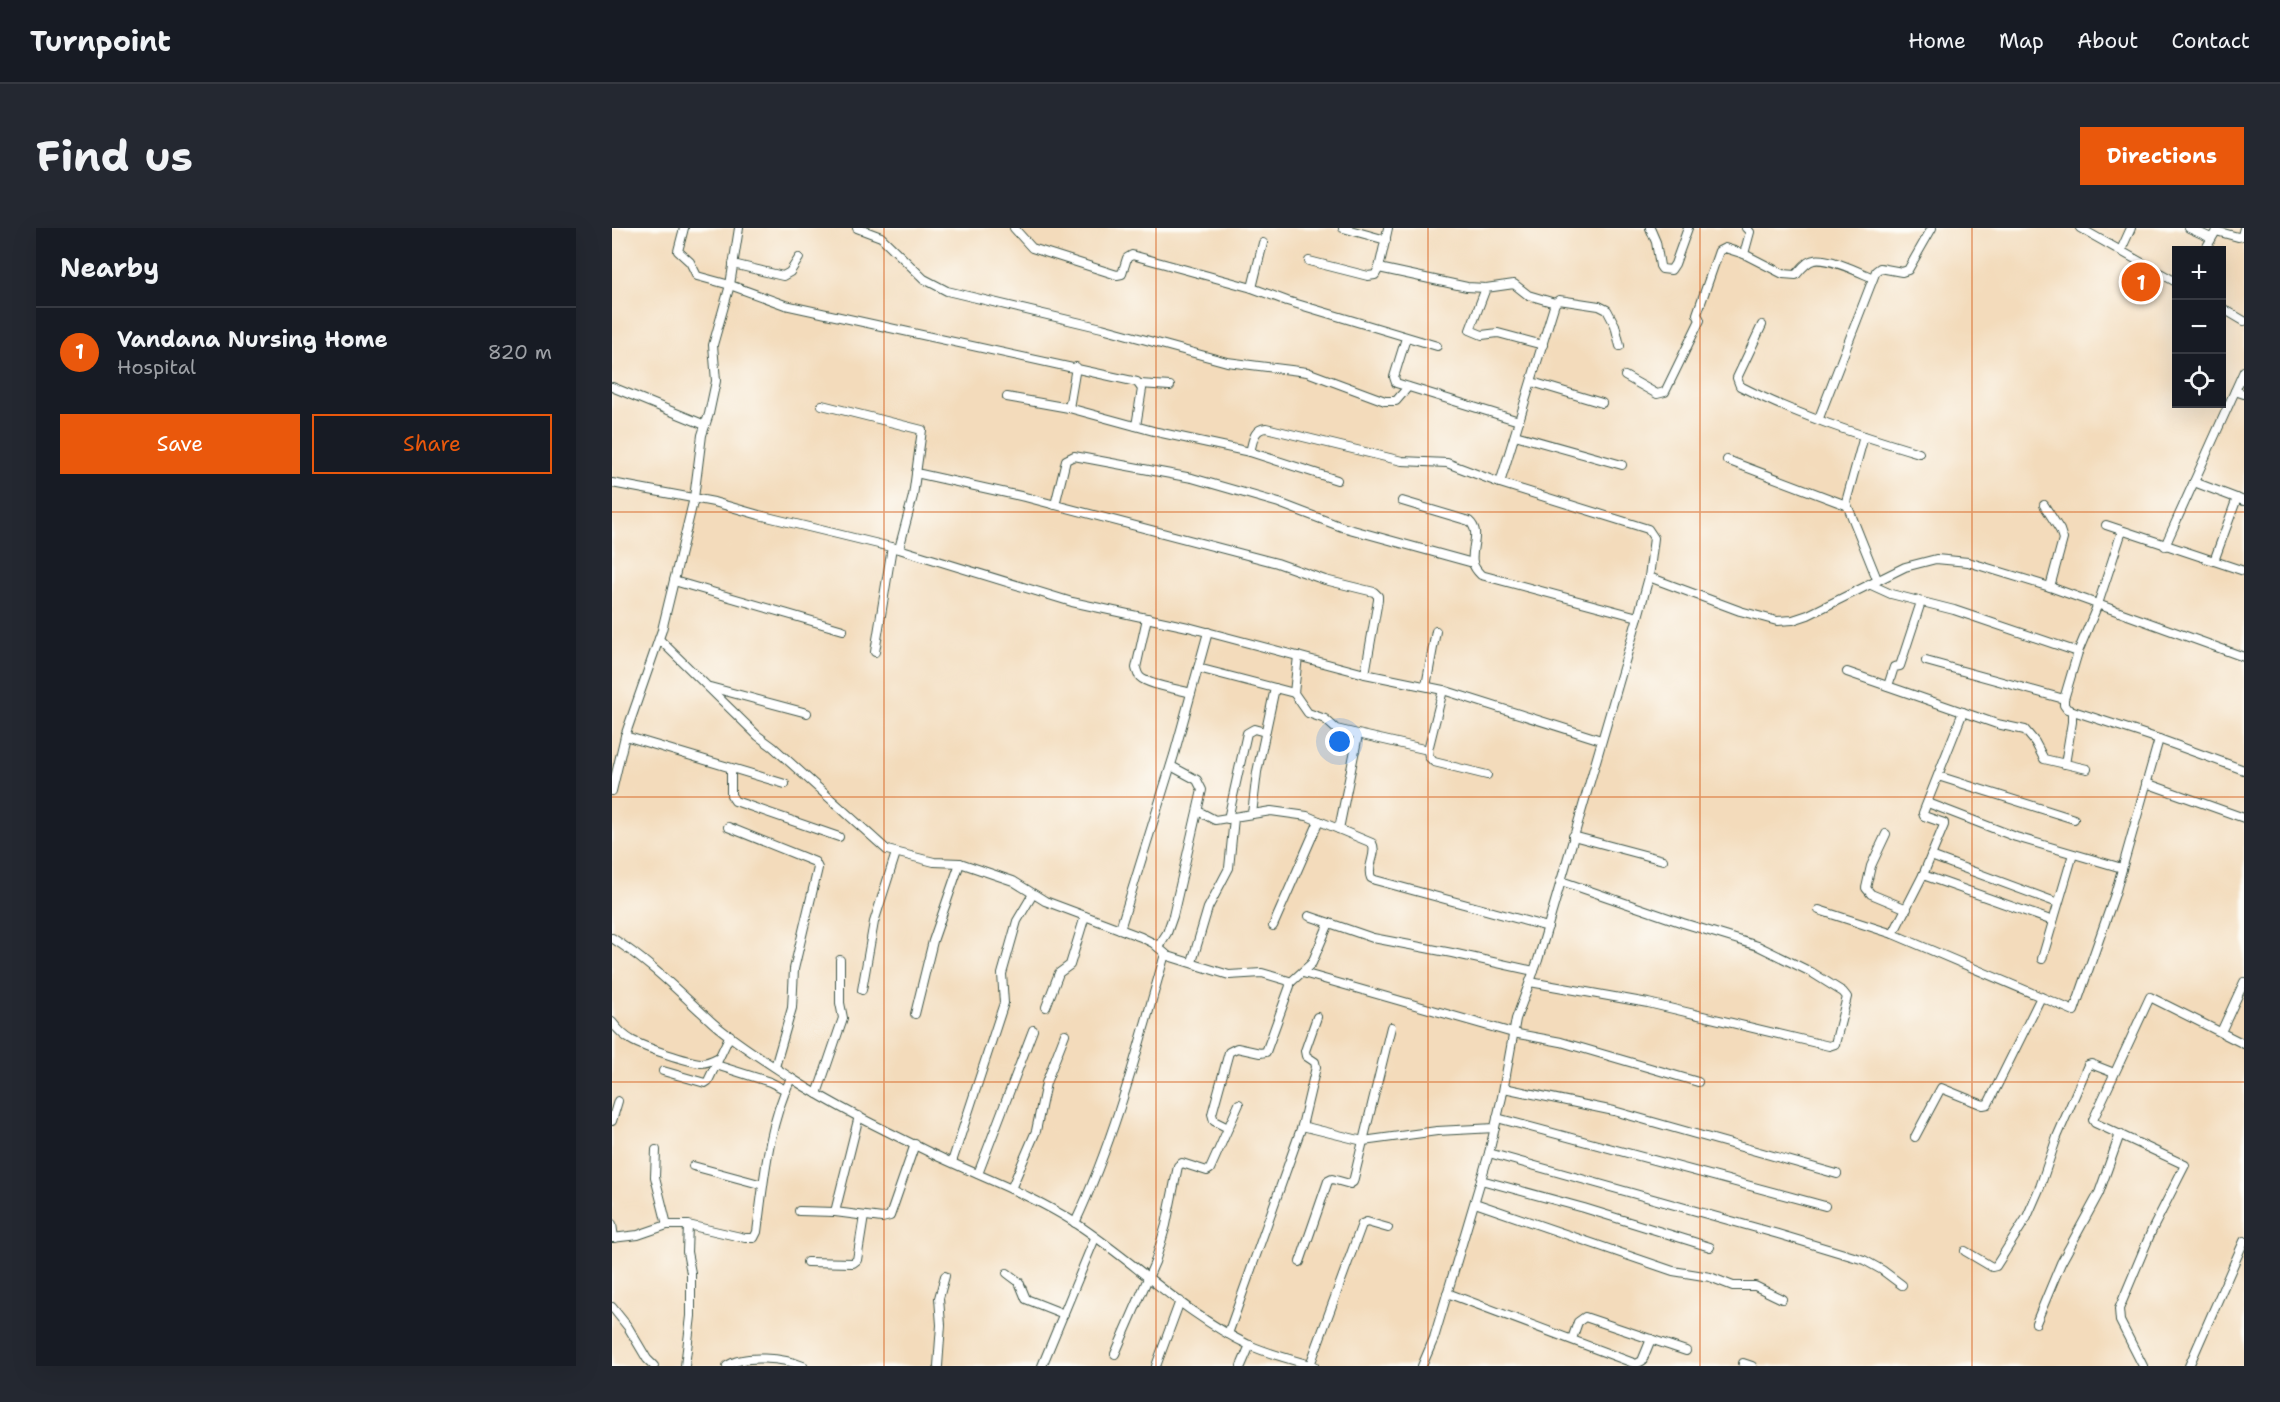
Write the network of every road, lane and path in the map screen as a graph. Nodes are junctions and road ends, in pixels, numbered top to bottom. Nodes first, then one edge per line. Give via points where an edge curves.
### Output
1 (684, 228) edge
2 (739, 228) edge
3 (857, 228) edge
4 (1014, 228) edge
5 (1343, 228) edge
6 (1388, 228) edge
7 (1650, 228) edge
8 (1688, 228) edge
9 (1746, 228) edge
10 (1932, 228) edge
11 (2080, 228) edge
12 (2131, 228) edge
13 (2189, 228) edge
14 (2244, 228) edge
15 (2098, 232) edge
16 (2211, 238) junction
17 (1386, 240) junction
18 (1263, 243) dead end
19 (2207, 246) edge
20 (2121, 250) junction
21 (1744, 254) junction
22 (799, 258) dead end
23 (1310, 261) dead end
24 (733, 264) junction
25 (1379, 268) junction
26 (1873, 278) junction
27 (2172, 280) edge
28 (730, 285) junction
29 (1252, 288) junction
30 (1486, 288) junction
31 (1555, 303) junction
32 (2226, 310) edge
33 (2244, 321) edge
34 (1762, 325) dead end
35 (1406, 338) junction
36 (1543, 345) junction
37 (1437, 346) dead end
38 (1620, 346) dead end
39 (1076, 368) junction
40 (2244, 371) edge
41 (1625, 376) dead end
42 (1532, 382) junction
43 (1140, 384) junction
44 (1170, 386) dead end
45 (612, 387) edge
46 (1407, 387) junction
47 (2235, 391) junction
48 (2244, 394) edge
49 (1007, 397) dead end
50 (1602, 403) dead end
51 (822, 405) dead end
52 (1069, 408) junction
53 (1819, 418) junction
54 (1519, 421) junction
55 (705, 425) junction
56 (1136, 426) junction
57 (1515, 435) junction
58 (1864, 436) junction
59 (1250, 452) junction
60 (1919, 453) dead end
61 (1727, 460) dead end
62 (1622, 465) dead end
63 (916, 473) junction
64 (1337, 480) dead end
65 (2194, 482) junction
66 (612, 483) edge
67 (1500, 483) junction
68 (694, 498) junction
69 (2241, 499) edge
70 (1402, 501) dead end
71 (1055, 505) junction
72 (1846, 505) junction
73 (2044, 505) dead end
74 (2106, 525) dead end
75 (2122, 531) junction
76 (2165, 546) junction
77 (896, 548) junction
78 (2214, 561) junction
79 (1473, 563) junction
80 (2244, 570) edge
81 (1649, 578) junction
82 (1877, 579) junction
83 (674, 581) junction
84 (1869, 584) junction
85 (2050, 587) junction
86 (1921, 602) junction
87 (2098, 604) junction
88 (1638, 617) junction
89 (1147, 618) junction
90 (843, 630) dead end
91 (1436, 631) dead end
92 (1208, 632) junction
93 (659, 639) junction
94 (875, 652) dead end
95 (2078, 652) junction
96 (1298, 656) junction
97 (2244, 657) edge
98 (1926, 661) dead end
99 (1198, 668) junction
100 (1847, 672) dead end
101 (1365, 674) junction
102 (1426, 686) junction
103 (1887, 686) junction
104 (709, 687) junction
105 (1275, 688) junction
106 (1443, 690) junction
107 (1191, 693) junction
108 (1294, 693) junction
109 (2064, 699) junction
110 (2072, 711) junction
111 (1963, 712) junction
112 (807, 713) dead end
113 (1265, 732) junction
114 (1358, 735) junction
115 (625, 736) junction
116 (2159, 739) junction
117 (1601, 740) junction
118 (1428, 750) junction
119 (2065, 764) junction
120 (1171, 766) junction
121 (731, 769) junction
122 (2087, 769) dead end
123 (2244, 770) edge
124 (1487, 775) dead end
125 (1938, 776) junction
126 (2146, 783) junction
127 (785, 784) dead end
128 (612, 791) edge
129 (1928, 803) junction
130 (1198, 811) junction
131 (1252, 814) junction
132 (1231, 818) junction
133 (2244, 818) edge
134 (2074, 819) dead end
135 (1319, 821) junction
136 (728, 827) dead end
137 (1340, 830) junction
138 (1886, 834) dead end
139 (1573, 836) junction
140 (839, 837) dead end
141 (896, 854) junction
142 (2073, 854) junction
143 (1931, 856) junction
144 (1663, 860) dead end
145 (960, 863) junction
146 (2122, 868) junction
147 (1923, 875) junction
148 (1561, 881) junction
149 (1033, 894) junction
150 (2058, 903) junction
151 (1907, 909) junction
152 (1819, 910) dead end
153 (1085, 916) junction
154 (1309, 916) dead end
155 (2053, 921) junction
156 (1329, 923) junction
157 (1273, 926) dead end
158 (1548, 927) junction
159 (1120, 929) junction
160 (1893, 934) junction
161 (612, 938) edge
162 (1158, 947) junction
163 (1165, 954) junction
164 (2042, 959) dead end
165 (840, 960) dead end
166 (1192, 962) junction
167 (1534, 971) junction
168 (1303, 973) junction
169 (2244, 981) edge
170 (1530, 982) junction
171 (1290, 983) junction
172 (862, 990) dead end
173 (2041, 997) junction
174 (1046, 1007) dead end
175 (915, 1014) dead end
176 (1317, 1017) dead end
177 (612, 1022) edge
178 (1391, 1027) dead end
179 (1032, 1030) dead end
180 (2221, 1032) junction
181 (1514, 1033) junction
182 (1065, 1034) dead end
183 (730, 1035) junction
184 (2244, 1044) edge
185 (717, 1061) junction
186 (775, 1067) junction
187 (663, 1071) dead end
188 (2114, 1073) junction
189 (791, 1078) junction
190 (1698, 1082) dead end
191 (1504, 1088) junction
192 (786, 1090) junction
193 (817, 1094) junction
194 (618, 1101) dead end
195 (1239, 1104) dead end
196 (859, 1116) junction
197 (1497, 1118) junction
198 (612, 1121) edge
199 (1302, 1126) junction
200 (1228, 1128) junction
201 (1495, 1128) junction
202 (2120, 1134) junction
203 (1915, 1137) dead end
204 (1363, 1141) junction
205 (915, 1144) junction
206 (656, 1150) dead end
207 (1489, 1153) junction
208 (952, 1162) junction
209 (693, 1166) dead end
210 (978, 1174) junction
211 (1837, 1174) dead end
212 (1481, 1180) junction
213 (764, 1185) junction
214 (1011, 1189) junction
215 (1474, 1203) junction
216 (1825, 1206) dead end
217 (799, 1211) dead end
218 (835, 1212) junction
219 (864, 1216) junction
220 (1075, 1223) junction
221 (612, 1224) edge
222 (667, 1225) junction
223 (688, 1225) junction
224 (1388, 1228) dead end
225 (613, 1238) edge
226 (1095, 1238) junction
227 (2244, 1242) edge
228 (1710, 1247) dead end
229 (1965, 1251) dead end
230 (807, 1262) dead end
231 (1300, 1262) dead end
232 (1007, 1273) dead end
233 (945, 1276) dead end
234 (1149, 1279) junction
235 (1902, 1285) dead end
236 (1447, 1293) junction
237 (1782, 1299) dead end
238 (1180, 1301) junction
239 (612, 1307) edge
240 (1064, 1314) junction
241 (2036, 1323) dead end
242 (1228, 1334) junction
243 (1572, 1339) junction
244 (1651, 1340) junction
245 (1250, 1346) junction
246 (1686, 1351) dead end
247 (1114, 1354) dead end
248 (1743, 1363) dead end
249 (1309, 1365) edge
250 (654, 1366) edge
251 (686, 1366) edge
252 (727, 1366) edge
253 (803, 1366) edge
254 (938, 1366) edge
255 (1042, 1366) edge
256 (1156, 1366) edge
257 (1241, 1366) edge
258 (1422, 1366) edge
259 (1752, 1366) edge
260 (2143, 1366) edge
261 (2189, 1366) edge

1 - 28 street via 678,251 690,262 693,272 702,279
2 - 24 street
3 - 46 street via 881,237 924,279 947,291 1227,362 1307,372 1385,401 1396,401
4 - 29 street via 1032,248 1117,275 1122,274 1128,256 1132,255
5 - 17 street
6 - 17 street
7 - 8 street via 1660,266 1671,270
9 - 21 street via 1750,236
10 - 26 street via 1908,270 1880,268
11 - 15 street
12 - 20 street
13 - 16 street
14 - 16 street via 2240,237 2216,231
15 - 20 street
16 - 19 street
17 - 25 street
18 - 29 street
20 - 27 street
21 - 26 street via 1783,274 1796,275 1813,260 1827,261
21 - 41 street via 1725,248 1719,251 1697,314 1700,320 1665,392 1657,393
22 - 24 street via 783,276
23 - 25 street via 1368,276 1375,275
24 - 28 street
25 - 30 street
26 - 53 street
28 - 39 street via 785,306
28 - 55 street via 714,337 716,381
29 - 35 street
30 - 31 street via 1517,284 1528,295
30 - 36 street via 1470,330
31 - 36 street
31 - 38 street via 1559,300 1604,308 1615,325
32 - 33 street
34 - 53 street via 1738,383 1758,396
35 - 37 street
35 - 46 street via 1394,381
36 - 42 street
39 - 43 street
39 - 52 street
40 - 47 street
42 - 50 street
42 - 54 street
43 - 44 street
43 - 56 street
45 - 55 street
46 - 54 street
47 - 48 street
47 - 65 street
49 - 52 street
51 - 63 street via 919,428 923,435
52 - 56 street
53 - 58 street
54 - 57 street
55 - 68 street
56 - 59 street
57 - 62 street
57 - 67 street
58 - 60 street
58 - 72 street
59 - 64 street
59 - 67 street via 1255,433 1266,428 1402,461 1447,463
61 - 72 street
63 - 71 street
63 - 77 street via 913,496
65 - 69 street
65 - 76 street
66 - 68 street
67 - 81 street via 1648,529 1654,538
68 - 77 street
68 - 83 street
69 - 78 street
70 - 79 street via 1469,521 1476,532
71 - 79 street via 1066,460 1074,456 1192,478 1279,503 1342,527
71 - 101 street via 1374,592 1378,600
72 - 82 street
73 - 85 street via 2063,539
74 - 75 street
75 - 76 street
75 - 87 street
76 - 78 street
77 - 89 street via 1072,602
77 - 94 street
78 - 80 street
79 - 88 street via 1486,578
81 - 84 street via 1778,621 1808,615
81 - 88 street
82 - 84 street
82 - 85 street via 1936,559 1968,562
83 - 90 street
83 - 93 street
84 - 86 street
85 - 87 street
86 - 95 street
86 - 103 street via 1900,666 1894,668
87 - 95 street
87 - 97 street
88 - 117 street
89 - 92 street
89 - 107 street via 1137,673 1147,681
91 - 102 street
92 - 96 street
92 - 99 street
93 - 104 street
93 - 115 street
95 - 109 street
96 - 101 street
96 - 108 street
98 - 109 street
99 - 105 street
99 - 107 street
100 - 103 street
101 - 102 street
102 - 106 street
103 - 111 street
104 - 112 street
104 - 141 street via 881,846
105 - 108 street
105 - 113 street
106 - 117 street
106 - 118 street
107 - 120 street
108 - 114 street via 1308,713 1325,719 1336,729
109 - 110 street via 2064,705
110 - 116 street
110 - 119 street
111 - 119 street via 2025,730 2044,759
111 - 125 street
113 - 131 street
113 - 132 street via 1254,729 1247,733
114 - 118 street
114 - 137 street
115 - 121 street
115 - 128 street
116 - 123 street
116 - 126 street
117 - 139 street
118 - 124 street via 1434,762
119 - 122 street
120 - 130 street via 1201,784
120 - 159 street
121 - 127 street
121 - 140 street via 731,795 735,801
125 - 129 street
125 - 134 street
126 - 133 street
126 - 146 street
129 - 142 street
129 - 143 street via 1924,816 1945,824
130 - 132 street via 1215,820
130 - 162 street via 1173,916
131 - 132 street
131 - 135 street via 1272,811
132 - 166 street via 1229,868 1208,908
135 - 137 street
135 - 157 street
136 - 186 street via 815,862 818,868 794,969 792,1008
137 - 158 street via 1374,845 1368,872 1375,880
138 - 151 street via 1866,888 1871,894
139 - 144 street
139 - 148 street
141 - 145 street
141 - 172 street via 874,922
142 - 146 street
142 - 150 street
143 - 147 street
143 - 150 street
145 - 149 street via 1013,881
145 - 175 street via 933,940
146 - 173 street via 2076,1009
147 - 151 street
147 - 155 street
148 - 158 street
148 - 170 street via 1758,946 1811,972 1847,997 1835,1044 1829,1047 1648,1003
149 - 153 street
149 - 208 street via 1017,921 1002,974 1004,1003
150 - 155 street
151 - 160 street
152 - 160 street
153 - 159 street
153 - 174 street via 1070,965 1059,973
154 - 156 street
155 - 164 street
156 - 167 street via 1373,938
156 - 168 street via 1312,963
158 - 167 street
159 - 162 street
160 - 173 street
161 - 183 street via 635,953
162 - 163 street
163 - 166 street
163 - 220 street via 1108,1142
165 - 193 street via 843,1018
166 - 171 street via 1229,975 1262,973
167 - 170 street
168 - 171 street
168 - 181 street
169 - 180 street
170 - 181 street
171 - 200 street via 1266,1052 1237,1048 1229,1052 1212,1114 1214,1121
173 - 203 street via 1988,1104 1941,1088
176 - 199 street via 1305,1051 1316,1067
177 - 185 street via 634,1041 700,1063
178 - 204 street
179 - 210 street
180 - 184 street
180 - 188 street via 2150,997
181 - 190 street via 1561,1042
181 - 191 street
182 - 214 street via 1046,1083 1036,1131
183 - 185 street
183 - 186 street
185 - 187 street via 705,1083
185 - 192 street
186 - 189 street
188 - 202 street via 2093,1121
188 - 229 street via 2088,1065 2027,1217 1996,1266
189 - 192 street
189 - 193 street
191 - 197 street
191 - 211 street via 1614,1111
192 - 213 street via 774,1122
193 - 196 street
194 - 198 street
195 - 200 street
196 - 205 street
196 - 218 street
197 - 201 street
197 - 216 street
199 - 204 street
199 - 242 street
200 - 234 street via 1208,1171 1182,1162 1178,1166 1166,1225
201 - 204 street
201 - 207 street
202 - 241 street via 2099,1193 2061,1263
202 - 260 street via 2185,1164 2119,1309 2120,1321
204 - 231 street via 1351,1184 1332,1179 1327,1183
205 - 208 street
205 - 219 street via 890,1216
206 - 222 street via 655,1177
207 - 212 street
207 - 235 street via 1864,1260
208 - 210 street
209 - 213 street
210 - 214 street
212 - 215 street
212 - 228 street
213 - 223 street via 754,1238
214 - 220 street
215 - 236 street
215 - 237 street via 1673,1271 1736,1286 1755,1286
217 - 218 street
218 - 219 street
219 - 230 street via 857,1260
220 - 226 street
221 - 225 street
222 - 223 street
222 - 225 street
223 - 251 street via 691,1316
224 - 249 street via 1362,1224
226 - 234 street
226 - 240 street
227 - 261 street
232 - 240 street via 1019,1282 1023,1295 1031,1302
233 - 254 street via 939,1298
234 - 238 street
234 - 247 street
236 - 243 street
236 - 258 street
238 - 242 street
238 - 256 street
239 - 250 street
240 - 255 street
242 - 245 street
243 - 244 street via 1578,1322 1585,1317
243 - 244 street via 1636,1364 1642,1361
244 - 246 street
245 - 249 street
245 - 257 street
248 - 259 street
252 - 253 street via 768,1358

